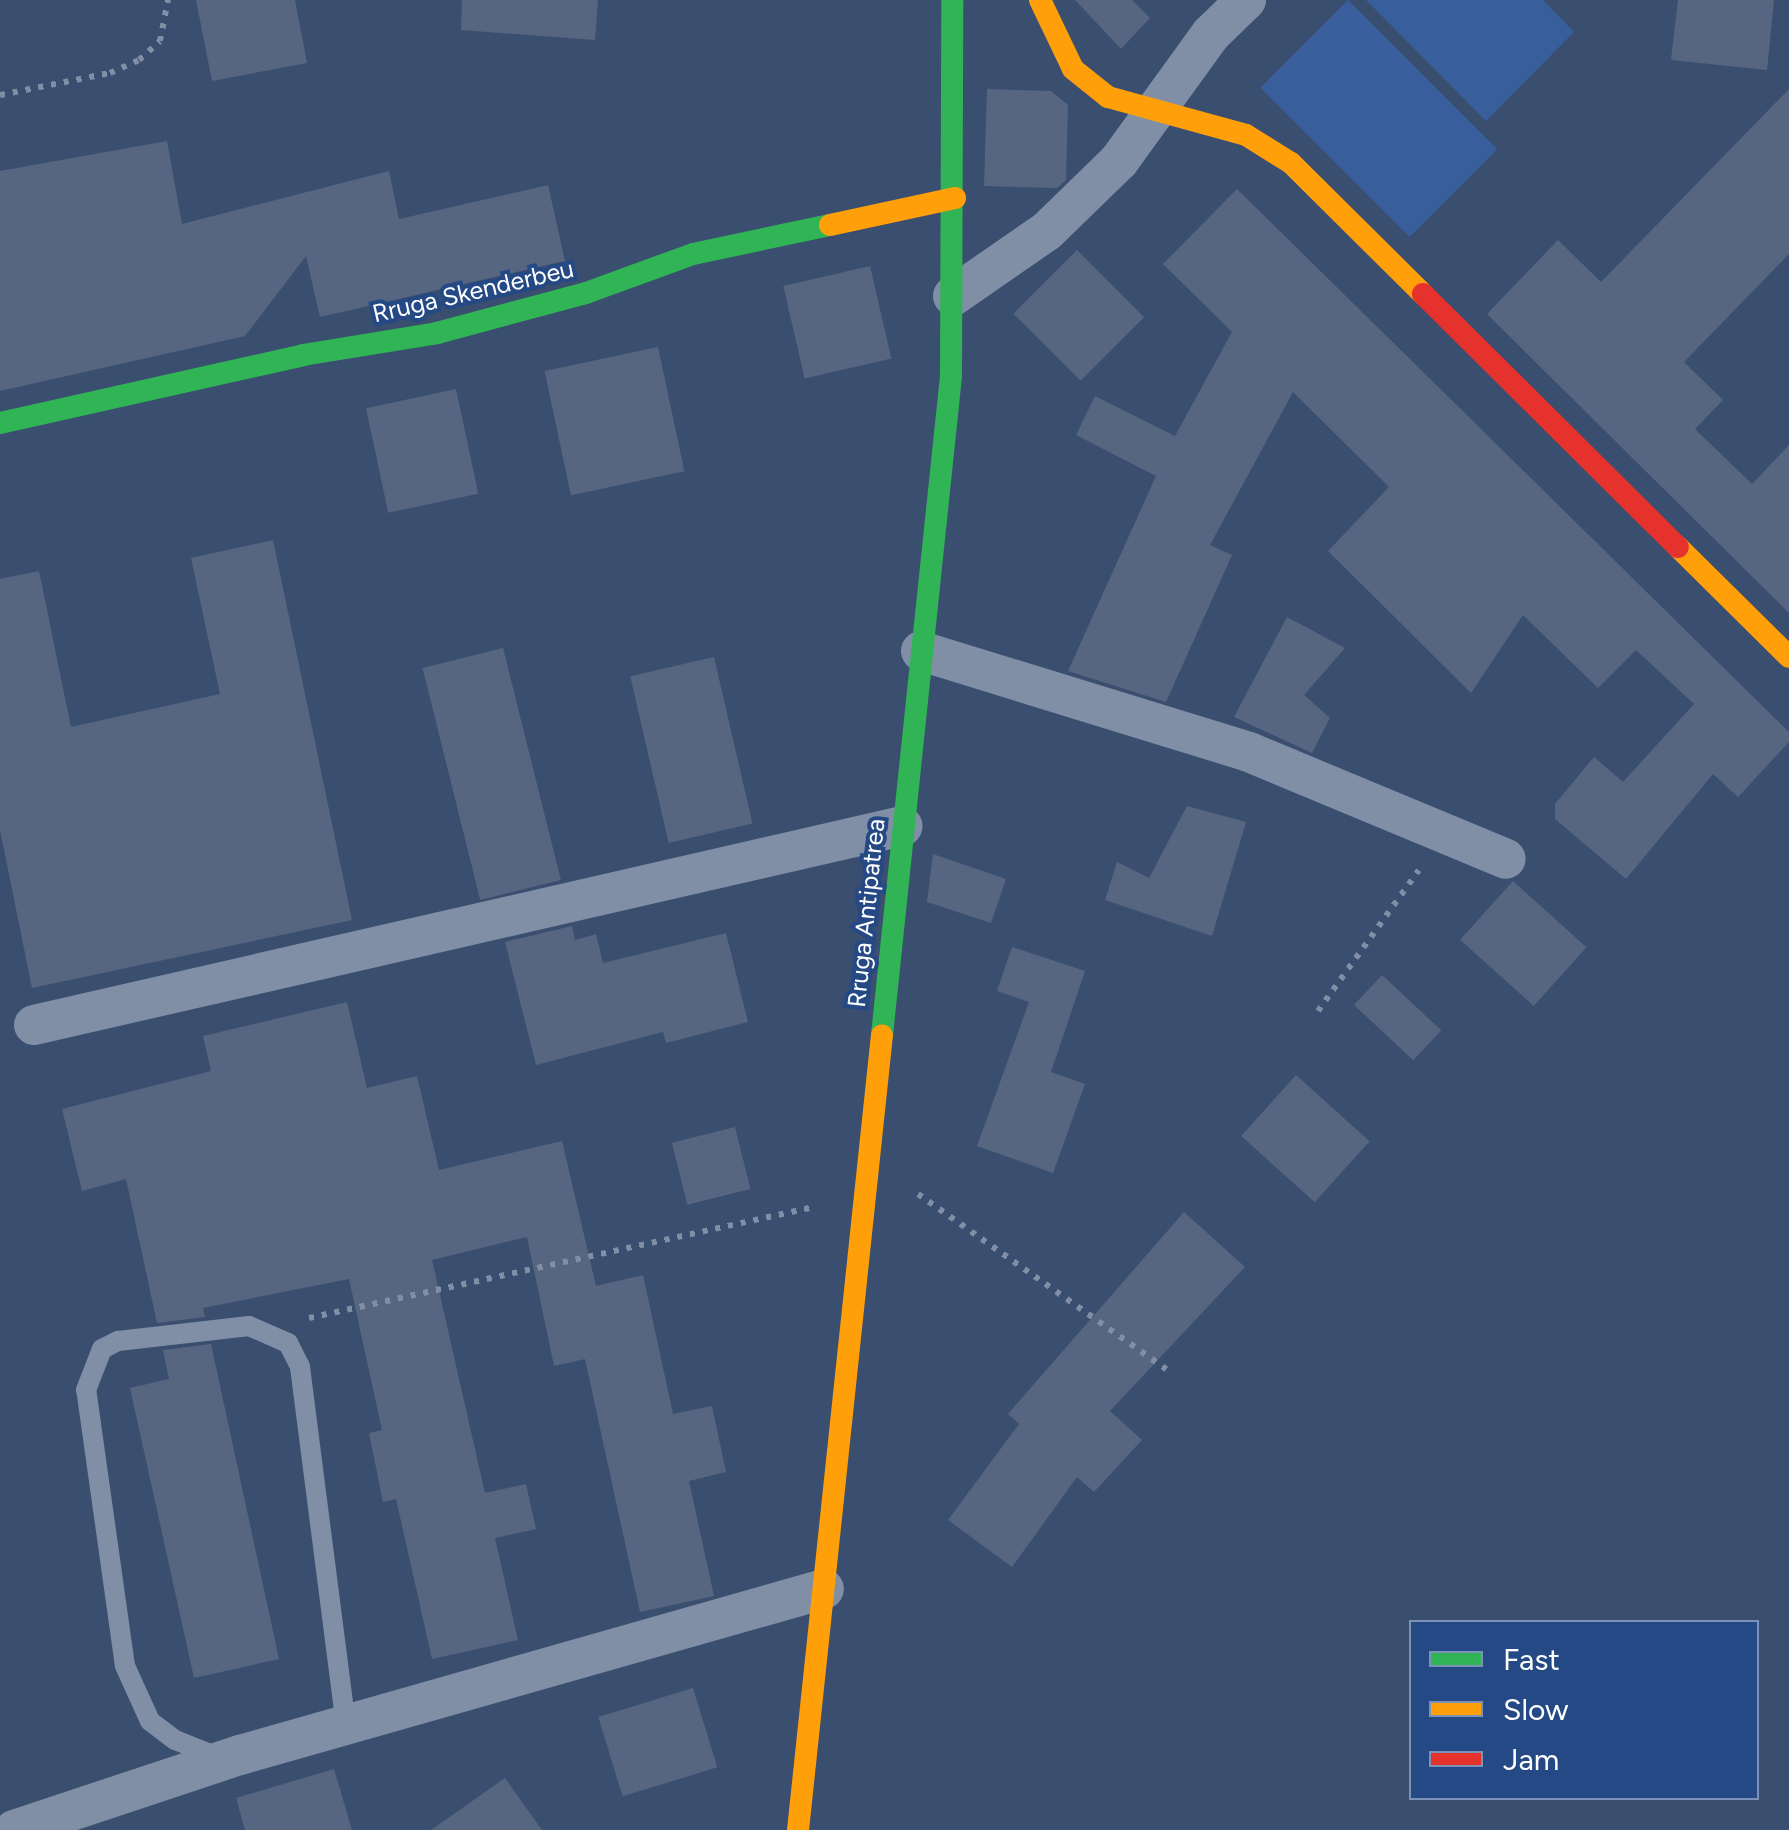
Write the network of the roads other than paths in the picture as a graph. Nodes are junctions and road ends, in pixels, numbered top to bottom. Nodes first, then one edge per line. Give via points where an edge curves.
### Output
1 (952, 0) edge
2 (1040, 0) edge
3 (1246, 0) edge
4 (1154, 110) junction
5 (955, 198) junction
6 (953, 296) junction
7 (0, 424) edge
8 (921, 651) junction
9 (1789, 656) edge
10 (902, 826) junction
11 (1506, 860) dead end
12 (34, 1026) dead end
13 (824, 1588) junction
14 (346, 1725) junction
15 (224, 1760) junction
16 (14, 1830) edge
17 (798, 1830) edge

1 - 5 street, Rruga Antipatrea
2 - 4 street via 1072,70 1108,97
3 - 4 street via 1211,34
4 - 6 street via 1119,161 1047,232
4 - 9 street via 1246,135 1291,162
5 - 6 street, Rruga Antipatrea
5 - 7 street, Rruga Skenderbeu via 692,254 586,293 436,333 303,355
6 - 8 street, Rruga Antipatrea
8 - 10 street, Rruga Antipatrea
8 - 11 street via 1249,752
10 - 12 street
10 - 13 street, Rruga Antipatrea
13 - 14 street
13 - 17 street, Rruga Antipatrea
14 - 15 street
14 - 15 lane via 300,1367 288,1344 250,1326 118,1341 102,1349 86,1390 133,1694 150,1721 175,1740
15 - 16 street

